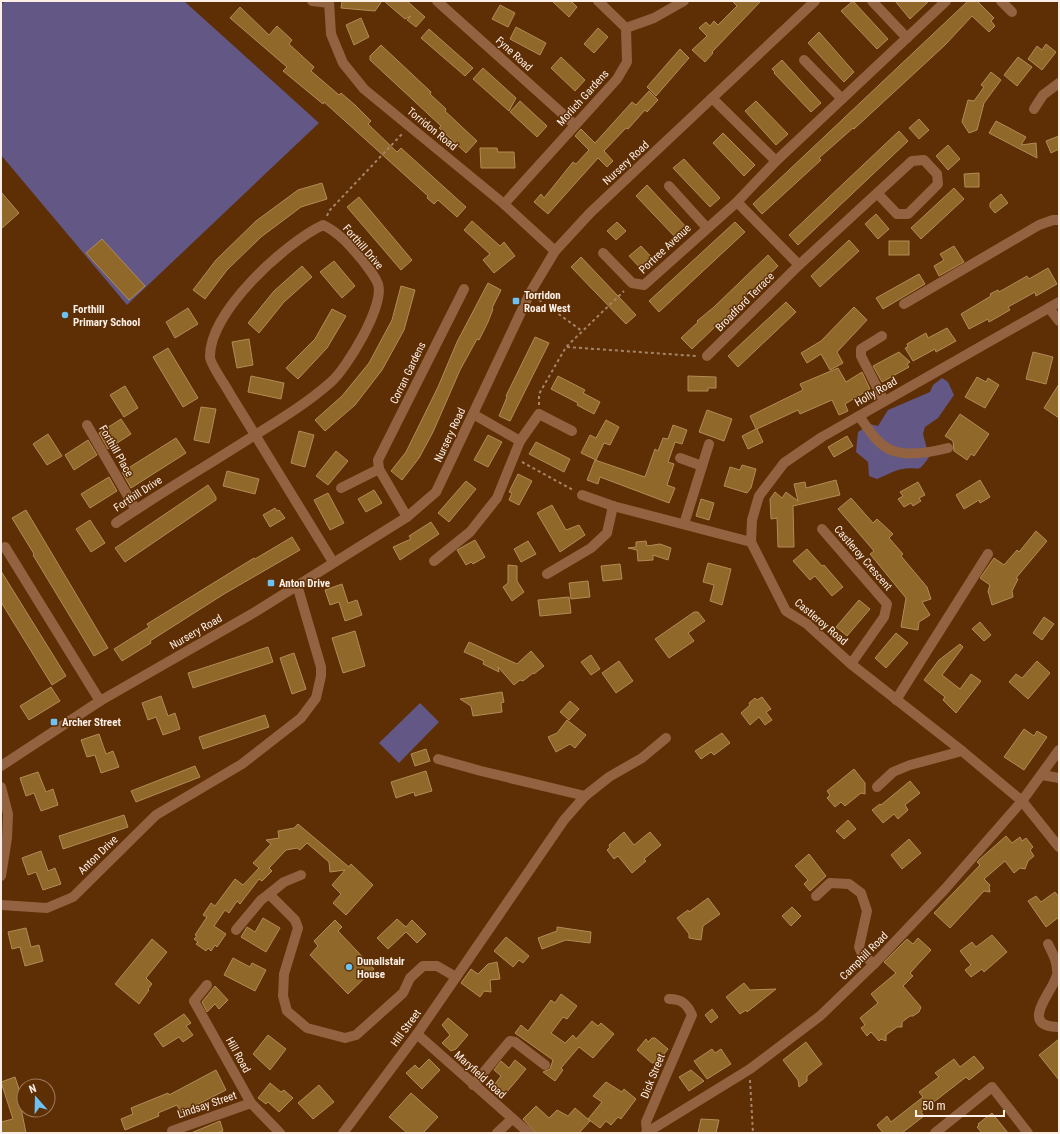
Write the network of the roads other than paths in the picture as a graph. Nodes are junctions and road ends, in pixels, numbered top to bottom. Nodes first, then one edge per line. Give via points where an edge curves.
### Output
1 (312, 1) edge
2 (437, 1) edge
3 (598, 1) edge
4 (684, 1) edge
5 (814, 1) edge
6 (872, 1) edge
7 (946, 1) edge
8 (1001, 1) edge
9 (329, 2) edge
10 (1012, 12) dead end
11 (626, 28) junction
12 (907, 38) junction
13 (804, 60) dead end
14 (1059, 83) edge
15 (712, 98) junction
16 (842, 99) junction
17 (1034, 108) dead end
18 (575, 125) junction
19 (776, 161) junction
20 (669, 186) dead end
21 (878, 194) junction
22 (737, 202) junction
23 (504, 204) junction
24 (1059, 220) edge
25 (707, 228) junction
26 (555, 251) junction
27 (603, 254) dead end
28 (799, 265) junction
29 (464, 289) dead end
30 (1059, 302) edge
31 (904, 304) dead end
32 (1049, 308) junction
33 (1059, 321) edge
34 (882, 336) dead end
35 (707, 356) road end
36 (884, 401) junction
37 (473, 414) junction
38 (859, 416) junction
39 (87, 425) dead end
40 (572, 431) dead end
41 (255, 436) junction
42 (520, 441) junction
43 (709, 444) dead end
44 (948, 448) dead end
45 (680, 458) dead end
46 (702, 466) junction
47 (379, 469) junction
48 (341, 488) dead end
49 (582, 495) road end
50 (613, 506) junction
51 (136, 510) junction
52 (407, 517) junction
53 (116, 523) dead end
54 (684, 524) junction
55 (822, 529) dead end
56 (751, 542) junction
57 (5, 547) dead end
58 (988, 554) dead end
59 (434, 561) dead end
60 (333, 562) junction
61 (548, 574) dead end
62 (297, 585) junction
63 (851, 664) junction
64 (100, 700) junction
65 (896, 700) junction
66 (666, 738) dead end
67 (1059, 750) edge
68 (962, 751) junction
69 (438, 759) dead end
70 (1, 766) edge
71 (1042, 776) junction
72 (1059, 778) edge
73 (1, 787) edge
74 (876, 787) dead end
75 (584, 796) junction
76 (1022, 801) junction
77 (4, 814) edge
78 (1059, 847) edge
79 (301, 875) dead end
80 (1, 876) edge
81 (269, 894) junction
82 (816, 896) dead end
83 (1, 905) edge
84 (236, 930) dead end
85 (1048, 944) dead end
86 (874, 964) junction
87 (456, 977) junction
88 (207, 985) dead end
89 (669, 999) dead end
90 (1059, 1027) edge
91 (416, 1034) junction
92 (545, 1065) dead end
93 (472, 1085) junction
94 (251, 1103) junction
95 (512, 1119) junction
96 (172, 1131) dead end
97 (646, 1132) edge
98 (280, 1133) edge
99 (343, 1133) edge
100 (497, 1133) edge
101 (529, 1133) edge
102 (936, 1133) edge
103 (1028, 1133) edge

1 - 9 street, Torridon Road
2 - 18 street, Fyne Road
3 - 11 street
4 - 11 street via 654,18
5 - 15 street, Nursery Road
6 - 12 street
7 - 12 street, Portree Avenue
8 - 10 street
9 - 23 street, Torridon Road via 331,34 343,63 364,89
11 - 18 street, Morlich Gardens via 627,62 617,79
12 - 16 street, Portree Avenue
13 - 16 street
14 - 17 street via 1043,94
15 - 19 street
15 - 26 street, Nursery Road via 590,213
16 - 19 street, Portree Avenue
18 - 23 street, Morlich Gardens
19 - 22 street, Portree Avenue
20 - 25 street, Portree Avenue
21 - 21 street, Broadford Terrace via 912,161 924,160 936,174 938,184 908,214 897,214
21 - 28 street, Broadford Terrace
22 - 25 street, Portree Avenue
22 - 28 street
23 - 26 street, Torridon Road
24 - 31 street via 1040,225
25 - 27 street, Portree Avenue via 644,285 632,283
26 - 37 street, Nursery Road via 530,293
28 - 35 street, Broadford Terrace
29 - 47 street, Corran Gardens via 378,460
30 - 32 street, Holly Road
32 - 33 street
32 - 36 street, Holly Road
34 - 36 street via 861,349 861,356
36 - 38 street, Holly Road
37 - 42 street
37 - 52 street, Nursery Road via 436,492
38 - 44 street via 877,440 888,449 924,453
38 - 56 street, Holly Road via 784,463 759,496 752,520
39 - 51 street, Forthill Place
40 - 42 street via 539,414
41 - 41 street, Forthill Drive via 209,358 213,336 227,310 265,268 306,234 323,226 334,230 349,245 378,284 378,296 372,317 356,348 333,381 300,408
41 - 51 street, Forthill Drive
41 - 60 street
42 - 59 street via 497,498 470,532
43 - 46 street
45 - 46 street
46 - 54 street
47 - 48 street
47 - 52 street
49 - 50 street
50 - 54 street
50 - 61 street via 607,533 591,548
51 - 53 street, Forthill Drive
52 - 60 street, Nursery Road
54 - 56 street
55 - 63 street, Castleroy Crescent via 887,604 884,617
56 - 63 street, Castleroy Road via 786,611 807,624
57 - 64 street
58 - 65 street
60 - 62 street, Nursery Road
62 - 64 street, Nursery Road via 255,612
62 - 83 street, Anton Drive via 321,667 316,698 301,718 242,764 156,815 73,897 47,908
63 - 65 street, Castleroy Road
64 - 70 street, Nursery Road
65 - 68 street, Castleroy Road
66 - 75 street, Hill Street via 642,758 609,777
67 - 71 street, Camphill Road
68 - 74 street via 893,772
68 - 76 street, Castleroy Road
69 - 75 street
71 - 72 street
71 - 76 street, Camphill Road
73 - 77 street
75 - 87 street, Hill Street via 564,820
76 - 78 street, Castleroy Road
76 - 86 street, Camphill Road via 945,889
77 - 80 street via 7,838
79 - 81 street via 284,882
81 - 84 street
81 - 87 street via 295,920 298,928 284,974 283,996 287,1011 307,1028 345,1038 356,1035 403,993 410,978 423,966 437,966
82 - 86 street via 830,883 849,884 861,893 868,911 859,946 862,954
85 - 90 street via 1056,960 1057,975 1039,1007 1039,1014 1042,1022 1048,1026
86 - 97 street, Camphill Road via 820,1016 750,1069
87 - 91 street, Hill Street
88 - 94 street, Hill Road via 194,1001
89 - 97 street, Dick Street via 677,999 687,1004 692,1015 646,1122
91 - 93 street, Maryfield Road
91 - 99 street, Hill Street
92 - 93 street via 515,1042 510,1041
93 - 95 street, Maryfield Road
94 - 96 street, Lindsay Street
94 - 98 street, Hill Road
95 - 100 street
95 - 101 street, Maryfield Road
102 - 103 street via 992,1087

